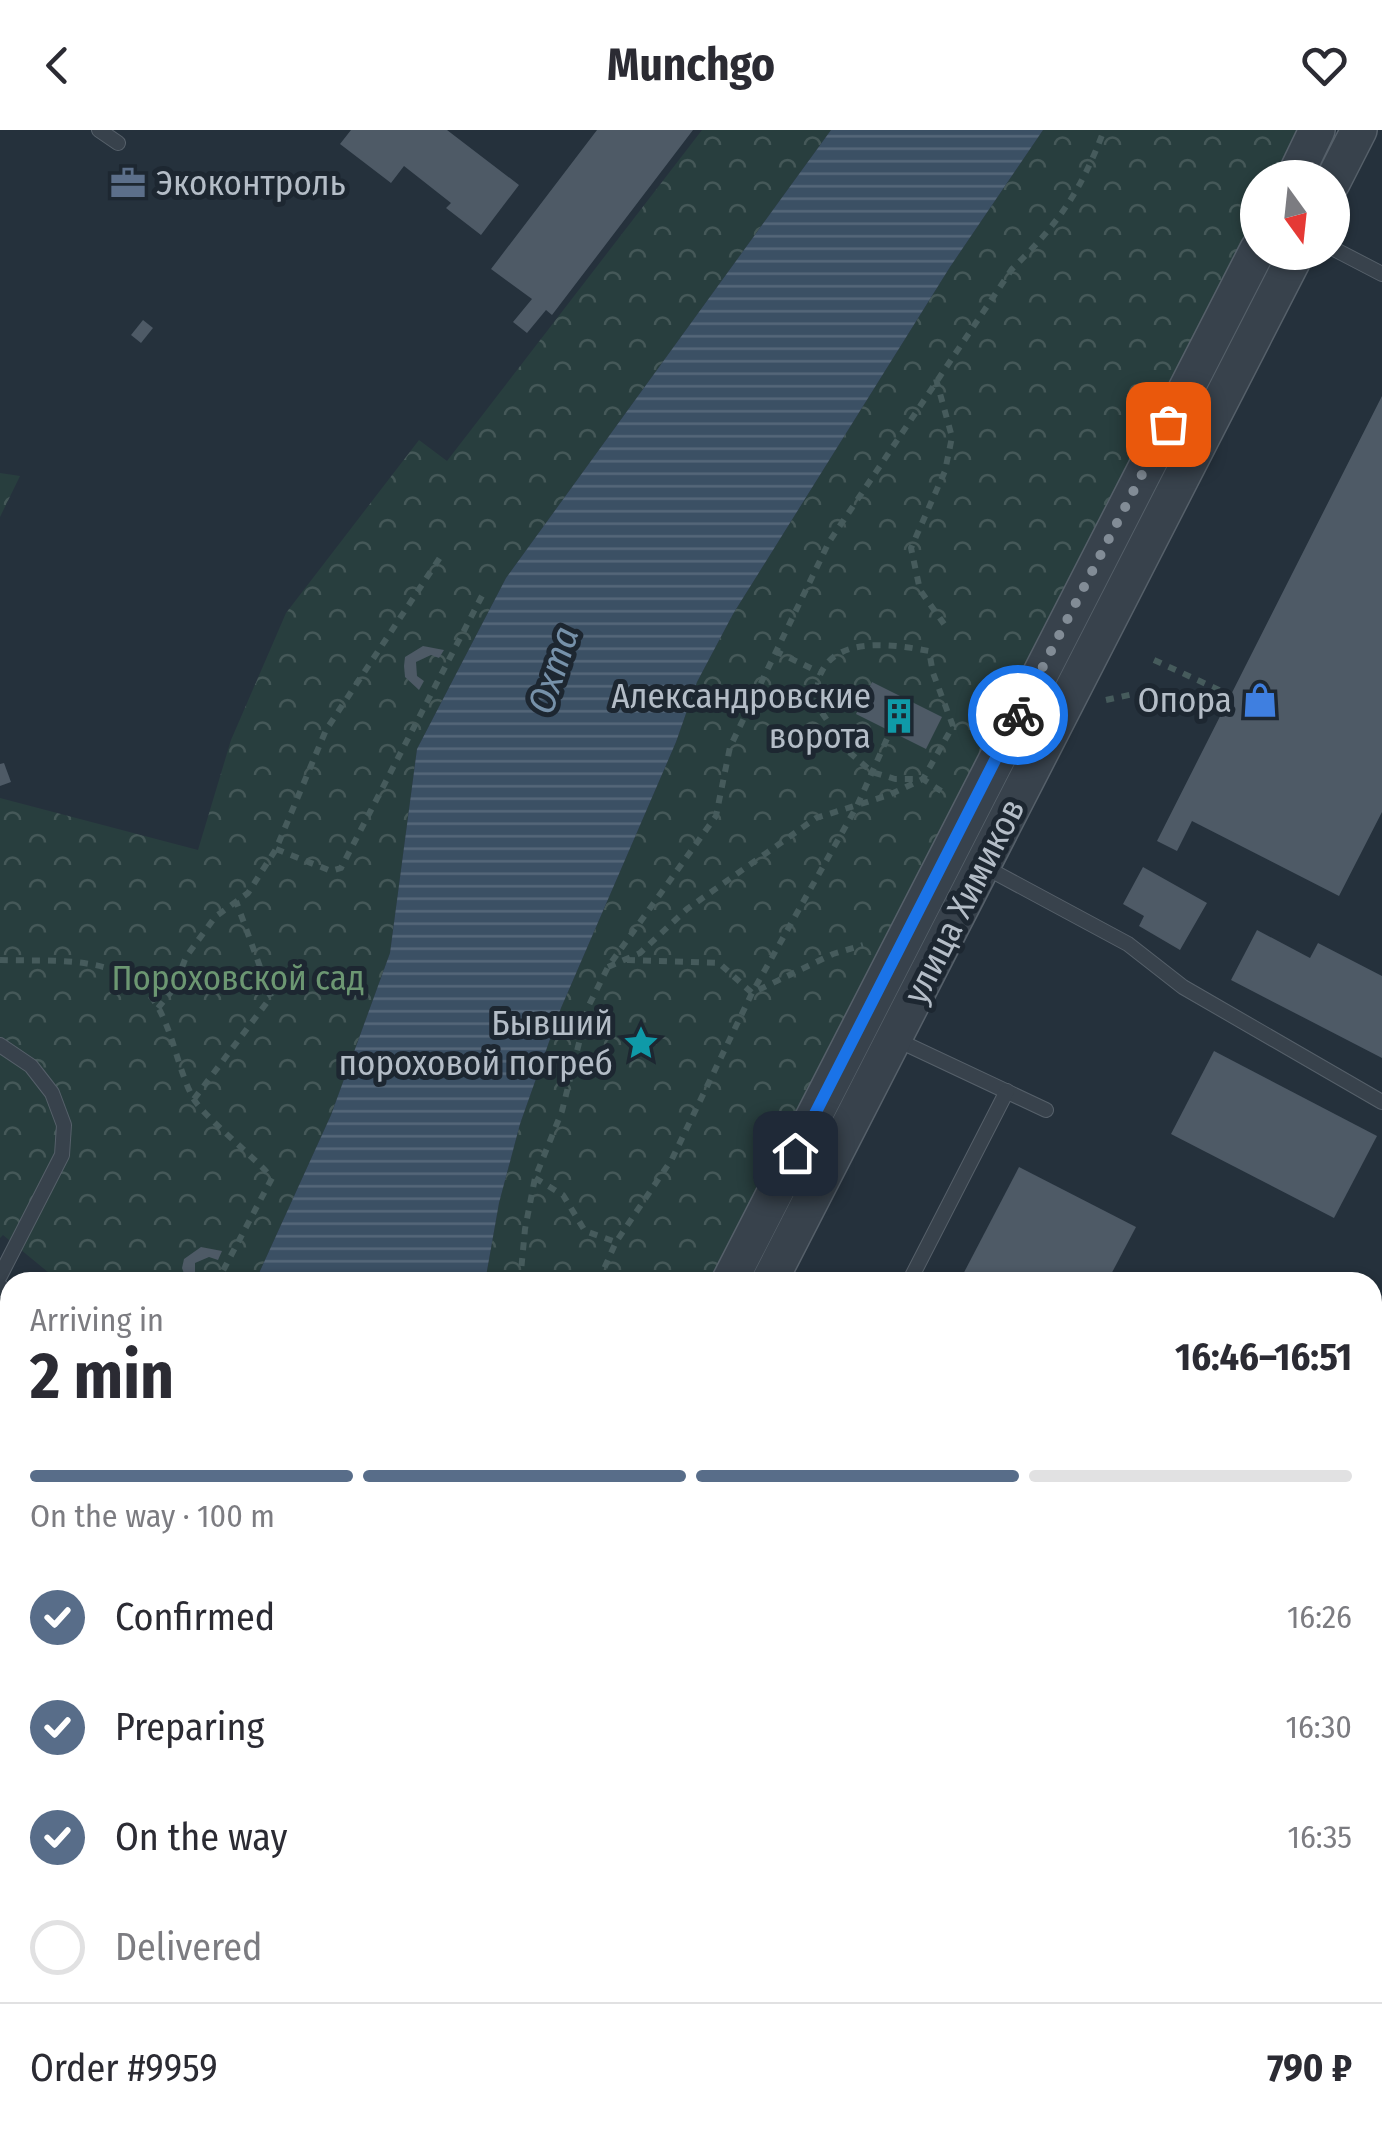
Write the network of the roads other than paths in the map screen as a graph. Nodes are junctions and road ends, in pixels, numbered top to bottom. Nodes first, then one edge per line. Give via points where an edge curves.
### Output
1 (98, 130) edge
2 (1317, 130) edge
3 (1359, 130) edge
4 (118, 143) dead end
5 (1303, 160) edge
6 (1344, 160) edge
7 (1350, 257) edge
8 (1247, 270) edge
9 (1288, 270) edge
10 (1382, 274) edge
11 (982, 865) junction
12 (860, 1023) junction
13 (894, 1039) junction
14 (0, 1045) edge
15 (1007, 1091) junction
16 (1382, 1102) edge
17 (1046, 1110) dead end
18 (2, 1272) edge
19 (735, 1272) edge
20 (774, 1272) edge
21 (914, 1272) edge

1 - 4 lane
2 - 5 street
3 - 6 street
7 - 10 lane
8 - 12 street, улица Химиков
9 - 11 street, улица Химиков
11 - 13 street, улица Химиков
11 - 16 lane via 1128,944 1182,986
12 - 13 lane
12 - 19 street, улица Химиков
13 - 15 lane
13 - 20 street, улица Химиков
14 - 18 lane via 31,1066 52,1093 64,1126 62,1155
15 - 17 lane
15 - 21 lane

